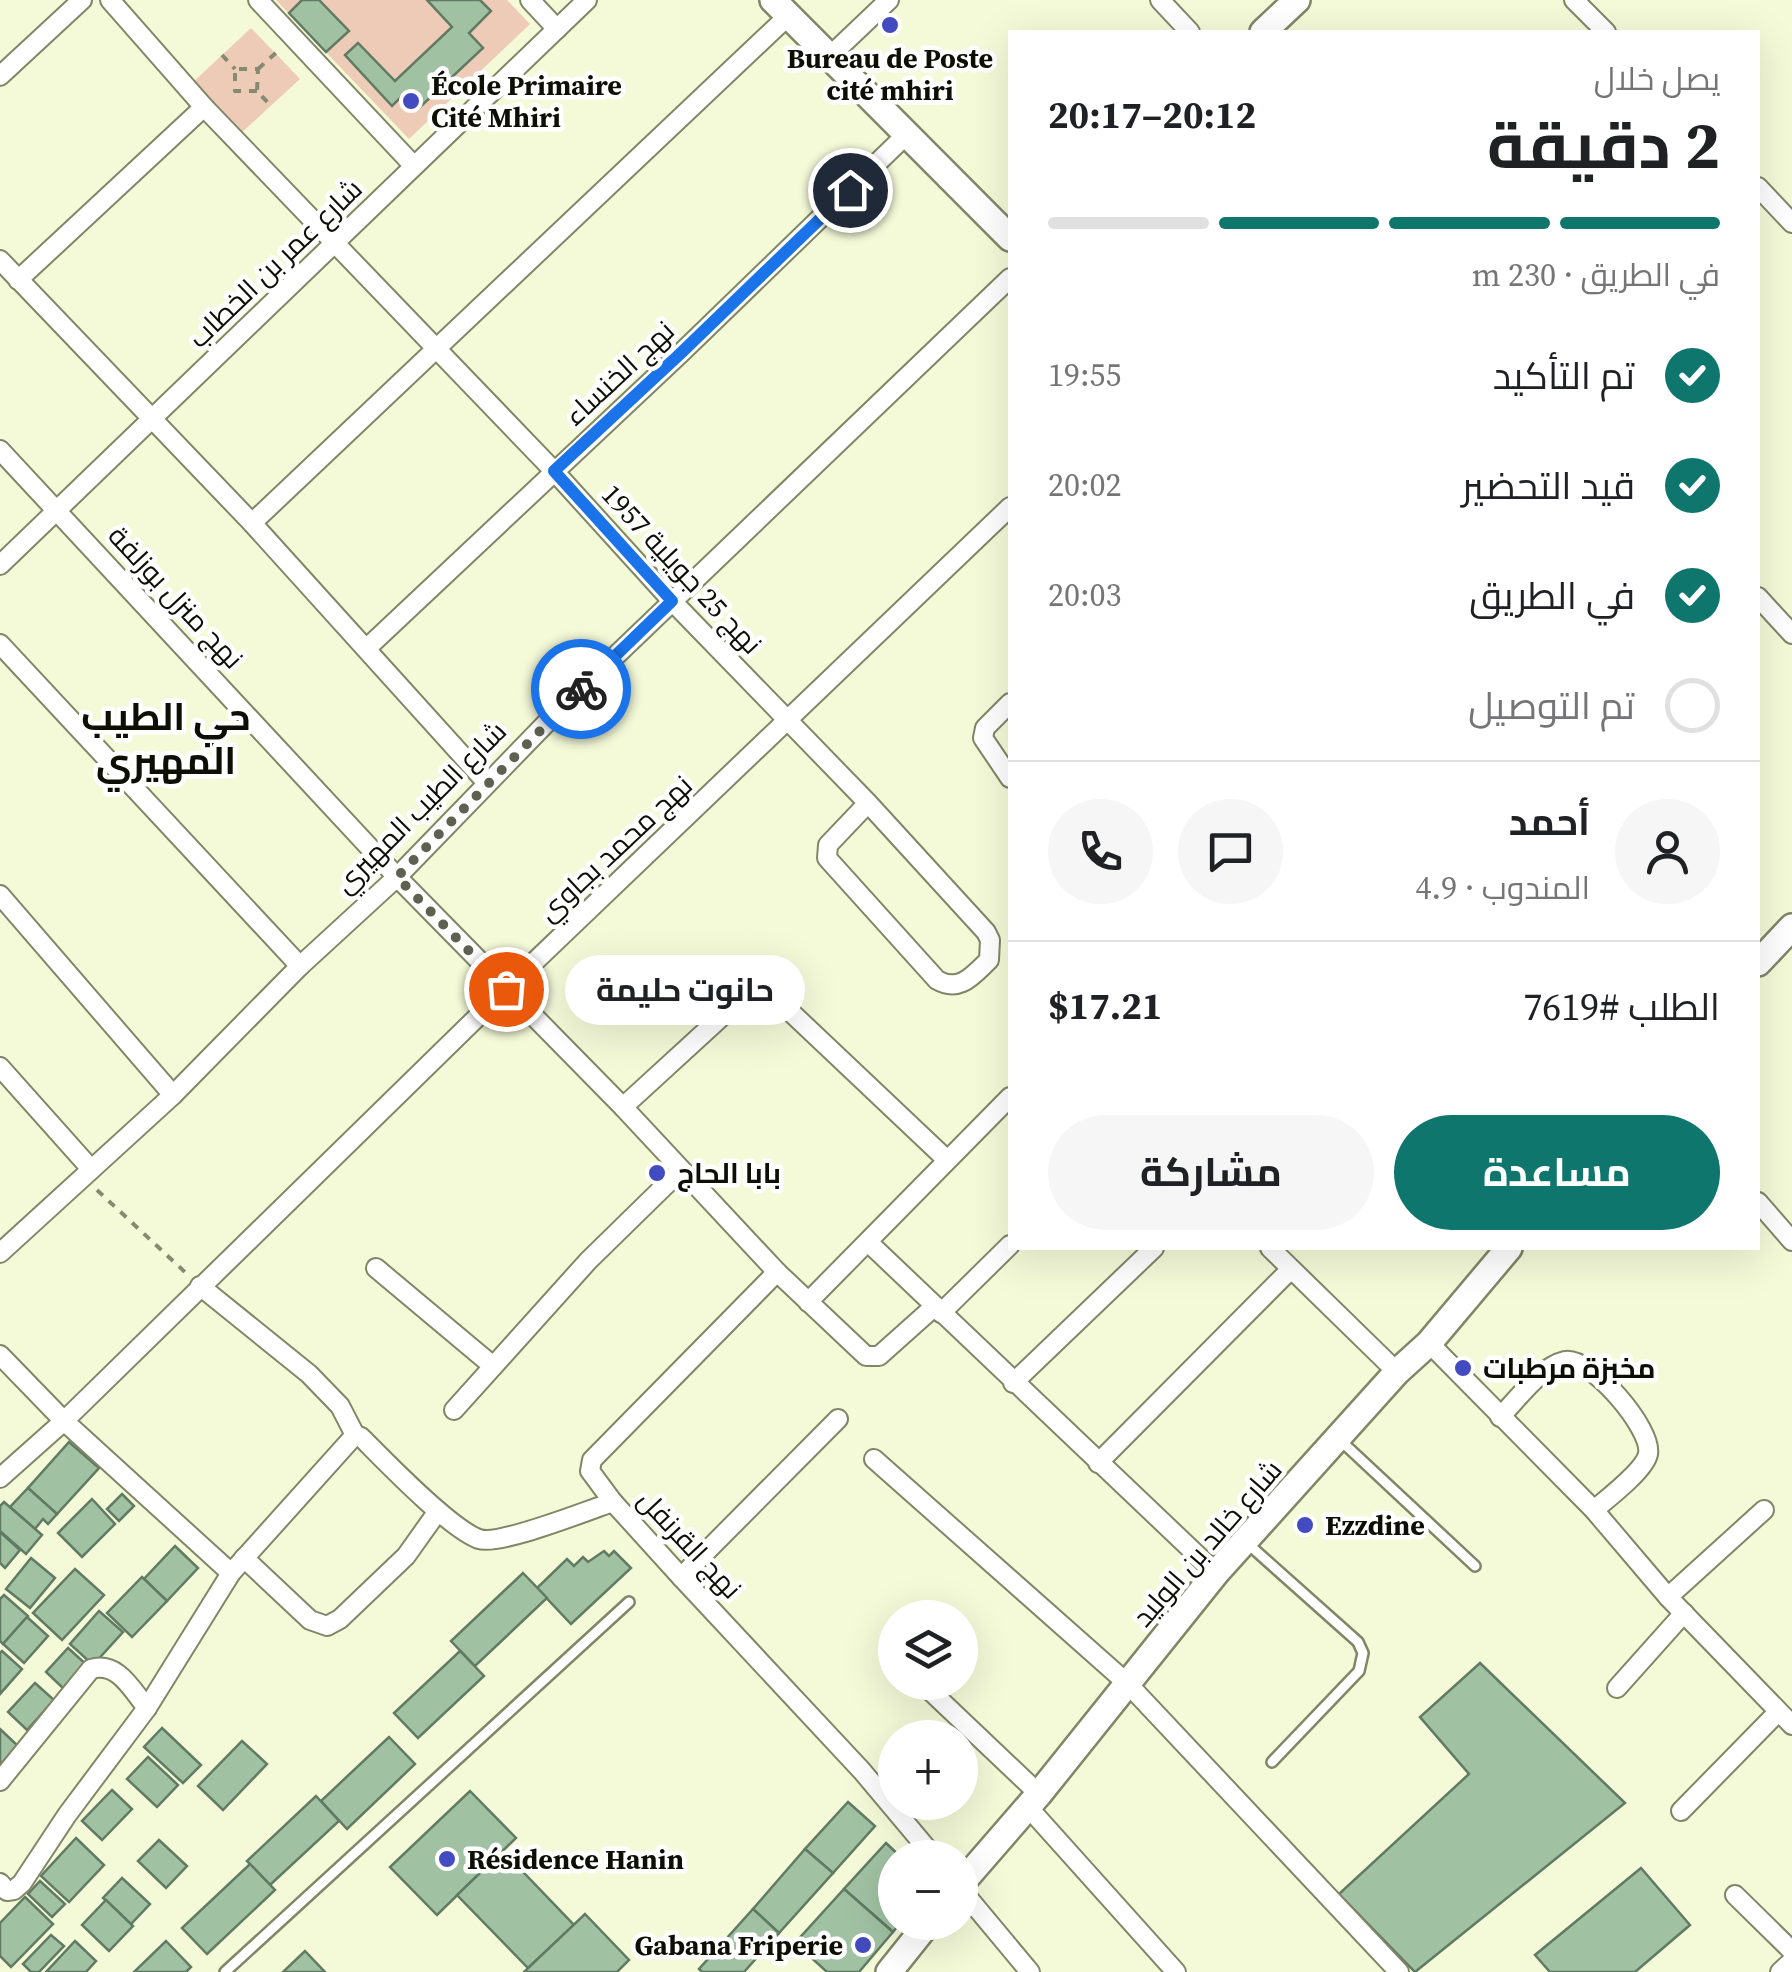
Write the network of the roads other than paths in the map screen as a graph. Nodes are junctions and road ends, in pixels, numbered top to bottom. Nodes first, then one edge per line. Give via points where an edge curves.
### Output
1 (82, 0) edge
2 (110, 0) edge
3 (258, 0) edge
4 (530, 0) edge
5 (587, 0) edge
6 (888, 0) edge
7 (1160, 0) edge
8 (1298, 0) edge
9 (1574, 0) edge
10 (781, 8) edge
11 (556, 29) junction
12 (1188, 30) edge
13 (1265, 30) edge
14 (1604, 30) edge
15 (828, 57) junction
16 (0, 76) edge
17 (204, 106) junction
18 (906, 135) junction
19 (414, 166) junction
20 (1760, 190) edge
21 (1792, 223) edge
22 (1008, 236) edge
23 (337, 243) junction
24 (0, 260) edge
25 (18, 280) junction
26 (1008, 280) edge
27 (436, 346) junction
28 (154, 419) junction
29 (0, 450) edge
30 (554, 471) junction
31 (57, 509) junction
32 (1008, 510) edge
33 (252, 523) junction
34 (0, 565) edge
35 (1760, 600) edge
36 (672, 601) junction
37 (1792, 634) edge
38 (0, 644) edge
39 (367, 648) junction
40 (1008, 706) edge
41 (787, 723) junction
42 (1008, 775) edge
43 (487, 783) junction
44 (868, 803) junction
45 (397, 877) junction
46 (0, 895) edge
47 (1792, 927) edge
48 (1760, 961) edge
49 (300, 966) junction
50 (506, 989) junction
51 (0, 1067) edge
52 (174, 1095) junction
53 (1008, 1099) edge
54 (623, 1107) junction
55 (946, 1159) junction
56 (680, 1171) junction
57 (88, 1173) junction
58 (1760, 1204) edge
59 (1792, 1241) edge
60 (868, 1242) junction
61 (1008, 1247) edge
62 (1152, 1250) edge
63 (1272, 1250) edge
64 (1507, 1250) edge
65 (0, 1252) edge
66 (376, 1268) dead end
67 (1292, 1269) junction
68 (777, 1272) junction
69 (200, 1286) junction
70 (808, 1302) junction
71 (938, 1310) junction
72 (1429, 1343) junction
73 (0, 1355) edge
74 (492, 1366) junction
75 (1397, 1372) junction
76 (1013, 1384) junction
77 (454, 1410) dead end
78 (1500, 1417) junction
79 (838, 1420) dead end
80 (64, 1421) junction
81 (355, 1435) junction
82 (1338, 1438) junction
83 (874, 1460) dead end
84 (1098, 1463) junction
85 (0, 1478) edge
86 (613, 1502) junction
87 (1594, 1510) junction
88 (1764, 1510) dead end
89 (438, 1511) junction
90 (1245, 1541) junction
91 (244, 1558) junction
92 (1476, 1566) dead end
93 (1216, 1573) junction
94 (231, 1574) junction
95 (681, 1576) junction
96 (1668, 1597) junction
97 (629, 1602) dead end
98 (1684, 1613) junction
99 (1128, 1684) junction
100 (1617, 1688) dead end
101 (938, 1700) edge
102 (147, 1708) junction
103 (1785, 1718) edge
104 (1272, 1762) dead end
105 (0, 1781) edge
106 (1034, 1800) junction
107 (1680, 1811) dead end
108 (920, 1840) edge
109 (978, 1865) edge
110 (0, 1884) edge
111 (1735, 1896) dead end
112 (978, 1908) edge
113 (915, 1940) edge
114 (1792, 1951) edge
115 (1792, 1961) edge
116 (225, 1972) edge
117 (889, 1972) edge
118 (1030, 1972) edge
119 (1176, 1972) edge
120 (1398, 1972) edge
121 (1780, 1972) edge

1 - 16 street
2 - 17 street, نهج 25 جويلية 1957
3 - 19 street
4 - 11 street
5 - 11 street, شارع عمر بن الخطاب
6 - 15 street
7 - 12 street
8 - 13 street
9 - 14 street
10 - 15 street
10 - 27 street
11 - 19 street, شارع عمر بن الخطاب
15 - 18 street
17 - 23 street, نهج 25 جويلية 1957
17 - 25 street
18 - 22 street
18 - 30 street, نهج الخنساء
19 - 23 street, شارع عمر بن الخطاب
20 - 21 street
23 - 27 street, نهج 25 جويلية 1957
23 - 28 street, شارع عمر بن الخطاب
24 - 25 street
25 - 28 street
26 - 36 street, شارع الطيب المهيري
27 - 30 street, نهج 25 جويلية 1957
27 - 33 street
28 - 31 street, شارع عمر بن الخطاب
28 - 33 street
29 - 31 street, نهج منزل بوزلفة
30 - 36 street, نهج 25 جويلية 1957
30 - 39 street, نهج الخنساء
31 - 34 street, شارع عمر بن الخطاب
31 - 45 street, نهج منزل بوزلفة
32 - 41 street, نهج محمد بجاوي
33 - 39 street
35 - 37 street
36 - 41 street, نهج 25 جويلية 1957
36 - 43 street, شارع الطيب المهيري
38 - 49 street
39 - 43 street
40 - 42 street via 983,738
41 - 44 street, نهج 25 جويلية 1957
41 - 50 street, نهج محمد بجاوي
43 - 45 street, شارع الطيب المهيري
44 - 44 street, نهج 25 جويلية 1957 via 828,845 830,864 938,980 966,982 989,960 986,932
45 - 49 street, شارع الطيب المهيري
45 - 50 street, نهج منزل بوزلفة
46 - 52 street
47 - 48 street
49 - 52 street, شارع الطيب المهيري
50 - 54 street, نهج منزل بوزلفة
50 - 69 street, نهج محمد بجاوي
51 - 57 street
52 - 57 street, شارع الطيب المهيري
53 - 55 street
54 - 55 street via 753,990 779,1001
54 - 56 street, نهج منزل بوزلفة
55 - 60 street
56 - 68 street, نهج منزل بوزلفة
56 - 74 street
57 - 65 street, شارع الطيب المهيري
58 - 59 street
60 - 70 street
60 - 71 street
61 - 71 street
62 - 76 street
63 - 67 street
64 - 72 street, شارع خالد بن الوليد
66 - 74 street
67 - 75 street
67 - 84 street
68 - 70 street, نهج منزل بوزلفة
68 - 86 street, نهج القرنفل via 592,1460 594,1479
69 - 80 street, نهج محمد بجاوي
69 - 81 street via 309,1374 340,1406
70 - 71 street, نهج منزل بوزلفة via 873,1358
71 - 76 street
72 - 75 street, شارع خالد بن الوليد
72 - 78 street
73 - 80 street
74 - 77 street
75 - 82 street, شارع خالد بن الوليد
76 - 84 street
78 - 87 street
78 - 87 street via 1554,1365 1568,1360 1590,1368 1636,1419 1648,1444 1643,1465
79 - 95 street
80 - 85 street, نهج محمد بجاوي
80 - 94 street
81 - 89 street
81 - 91 street
82 - 90 street, شارع خالد بن الوليد
82 - 92 lane
83 - 99 street
84 - 93 street
86 - 89 street via 492,1540
86 - 95 street, نهج القرنفل
87 - 96 street
88 - 96 street
89 - 91 street via 406,1556 327,1626 310,1620
90 - 93 street, شارع خالد بن الوليد
90 - 104 lane via 1364,1653 1359,1671
91 - 94 street
93 - 99 street, شارع خالد بن الوليد
94 - 102 street
95 - 108 street, نهج القرنفل
96 - 98 street
97 - 116 lane
98 - 100 street
98 - 103 street
99 - 106 street, شارع خالد بن الوليد
99 - 120 street
101 - 106 street
102 - 105 street via 117,1672 92,1669
102 - 110 street via 22,1883 8,1891
103 - 107 street
106 - 109 street, شارع خالد بن الوليد
106 - 119 street
111 - 114 street
112 - 118 street
113 - 117 street
115 - 121 street

